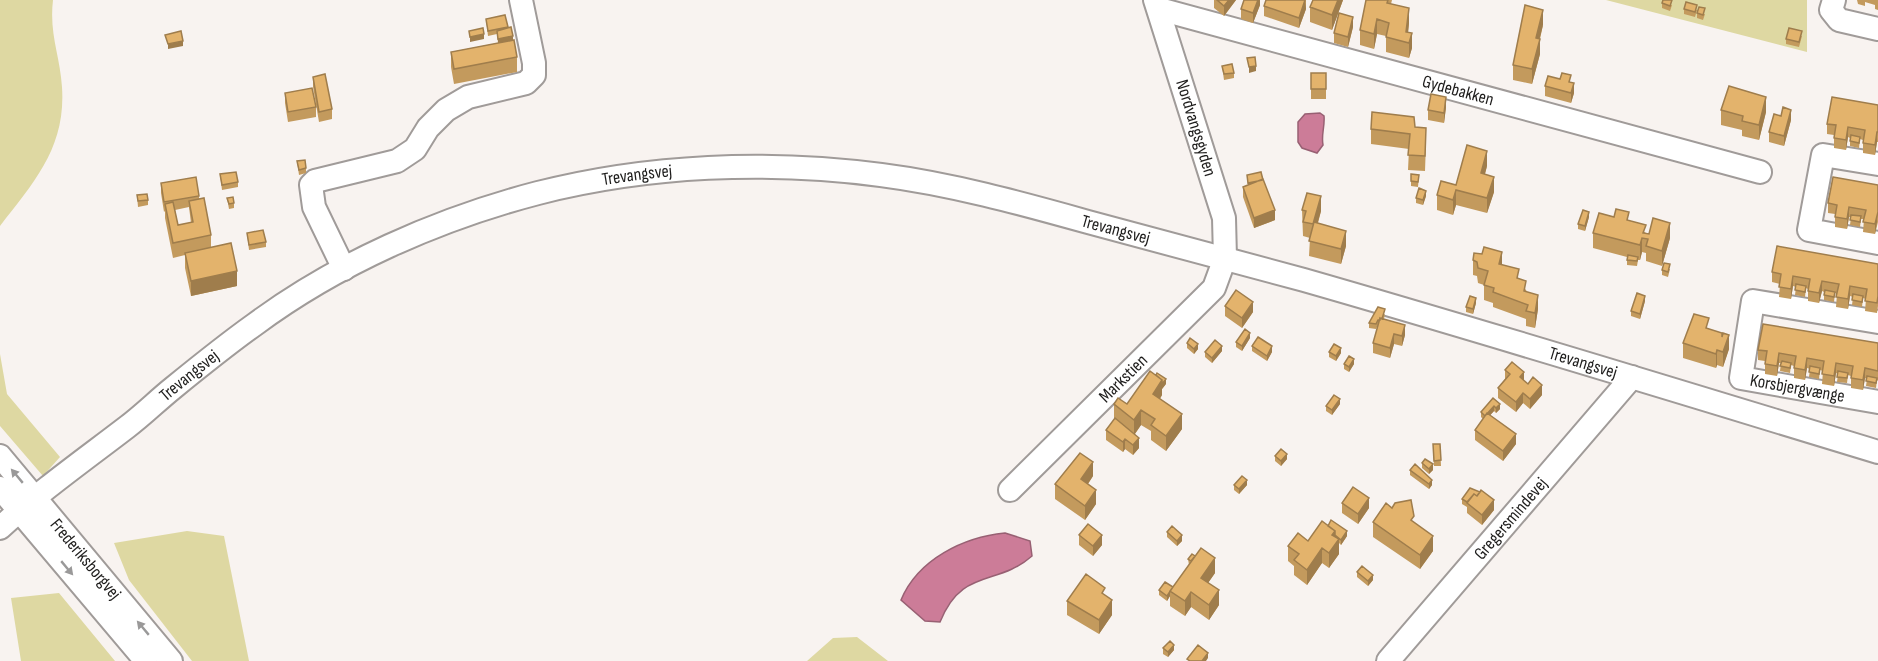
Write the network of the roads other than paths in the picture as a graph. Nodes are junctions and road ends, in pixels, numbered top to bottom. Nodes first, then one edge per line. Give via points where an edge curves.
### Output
1 (521, 0) edge
2 (1834, 0) edge
3 (1157, 4) edge
4 (1878, 29) edge
5 (1878, 164) edge
6 (1760, 172) dead end
7 (1878, 243) edge
8 (1225, 258) junction
9 (344, 269) junction
10 (1878, 322) edge
11 (1632, 377) junction
12 (1878, 402) edge
13 (1878, 452) edge
14 (0, 456) edge
15 (0, 488) edge
16 (1010, 490) dead end
17 (32, 510) junction
18 (0, 528) edge
19 (0, 545) edge
20 (146, 661) edge
21 (171, 661) edge
22 (1389, 661) edge

1 - 9 street via 534,63 534,75 526,83 468,97 446,110 415,149 397,161 315,182 310,192 314,207
2 - 4 street via 1831,10 1839,20
3 - 6 street, Gydebakken
3 - 8 street, Nordvangsgyden via 1224,218
5 - 7 street via 1823,155 1809,230
8 - 9 street, Trevangsvej via 943,185 881,175 760,166 609,179 537,193 460,218
8 - 11 street, Trevangsvej
8 - 16 street, Markstien via 1214,288
9 - 17 street, Trevangsvej via 258,322 170,390
10 - 12 street, Korsbjergvænge via 1753,302 1741,378
11 - 13 street, Trevangsvej
11 - 22 street, Gregersmindevej
17 -> 14 street, Frederiksborgvej
15 - 17 street, Frederiksborgvej
17 - 18 street
17 - 19 street
17 -> 20 street, Frederiksborgvej
21 -> 17 street, Frederiksborgvej

